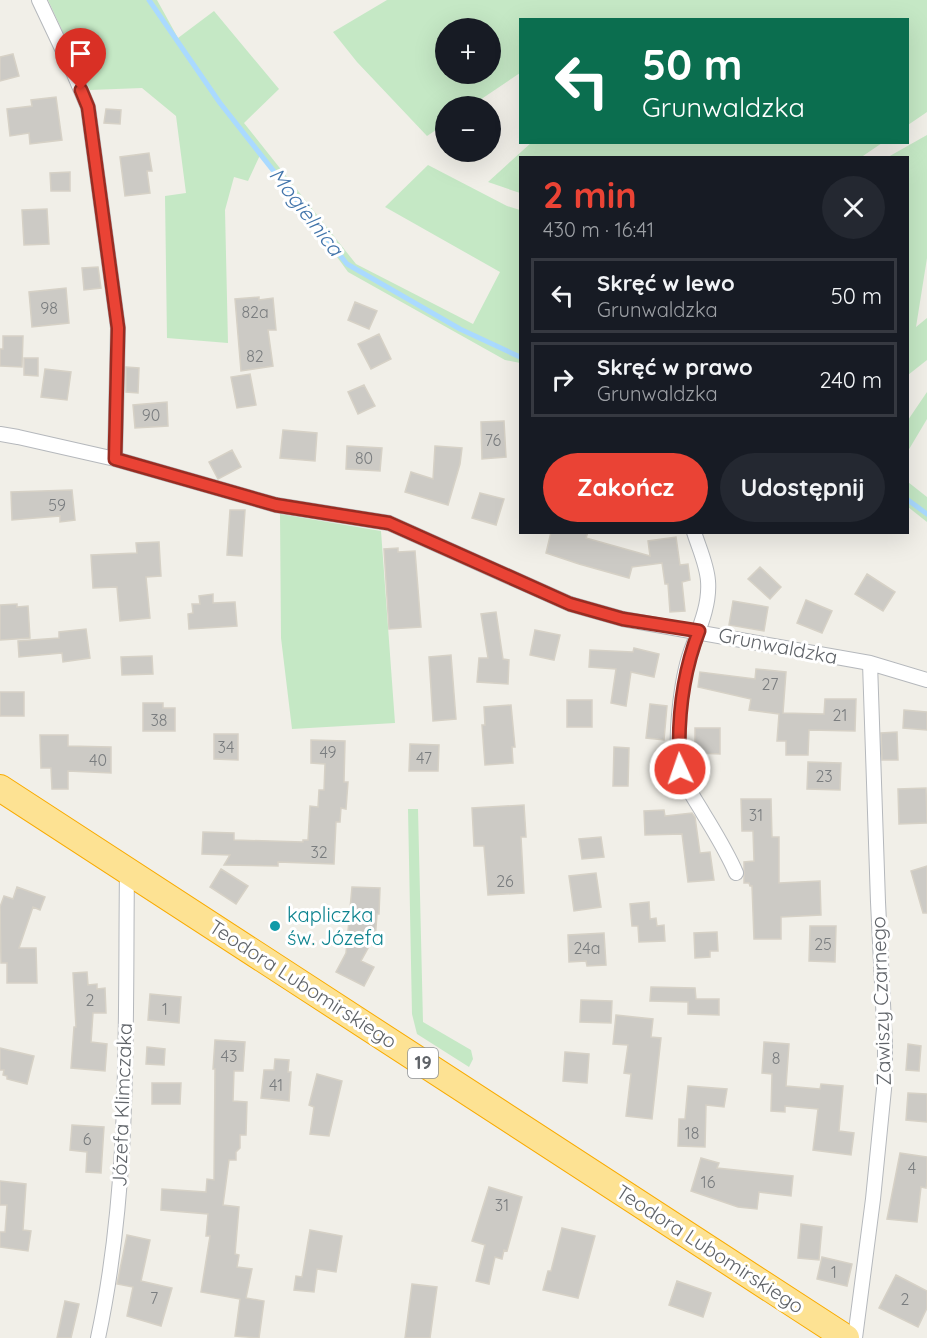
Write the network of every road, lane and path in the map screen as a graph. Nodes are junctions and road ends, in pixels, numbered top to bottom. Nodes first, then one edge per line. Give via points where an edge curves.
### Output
1 (39, 0) edge
2 (0, 435) edge
3 (115, 459) junction
4 (695, 534) edge
5 (699, 631) junction
6 (870, 663) junction
7 (927, 680) edge
8 (0, 788) edge
9 (127, 870) junction
10 (736, 873) dead end
11 (98, 1338) edge
12 (846, 1338) edge
13 (855, 1338) edge

1 - 3 street via 88,107 118,328
2 - 3 street, Grunwaldzka
3 - 5 street, Grunwaldzka via 276,505 389,523 570,604 623,619
4 - 5 street via 708,579
5 - 6 street, Grunwaldzka
5 - 10 street via 682,687 680,769
6 - 7 street, Grunwaldzka
6 - 13 street, Zawiszy Czarnego via 885,1079
8 - 9 highway, Teodora Lubomirskiego / 19
9 - 11 street, Józefa Klimczaka via 123,1163
9 - 12 highway, Teodora Lubomirskiego / 19

